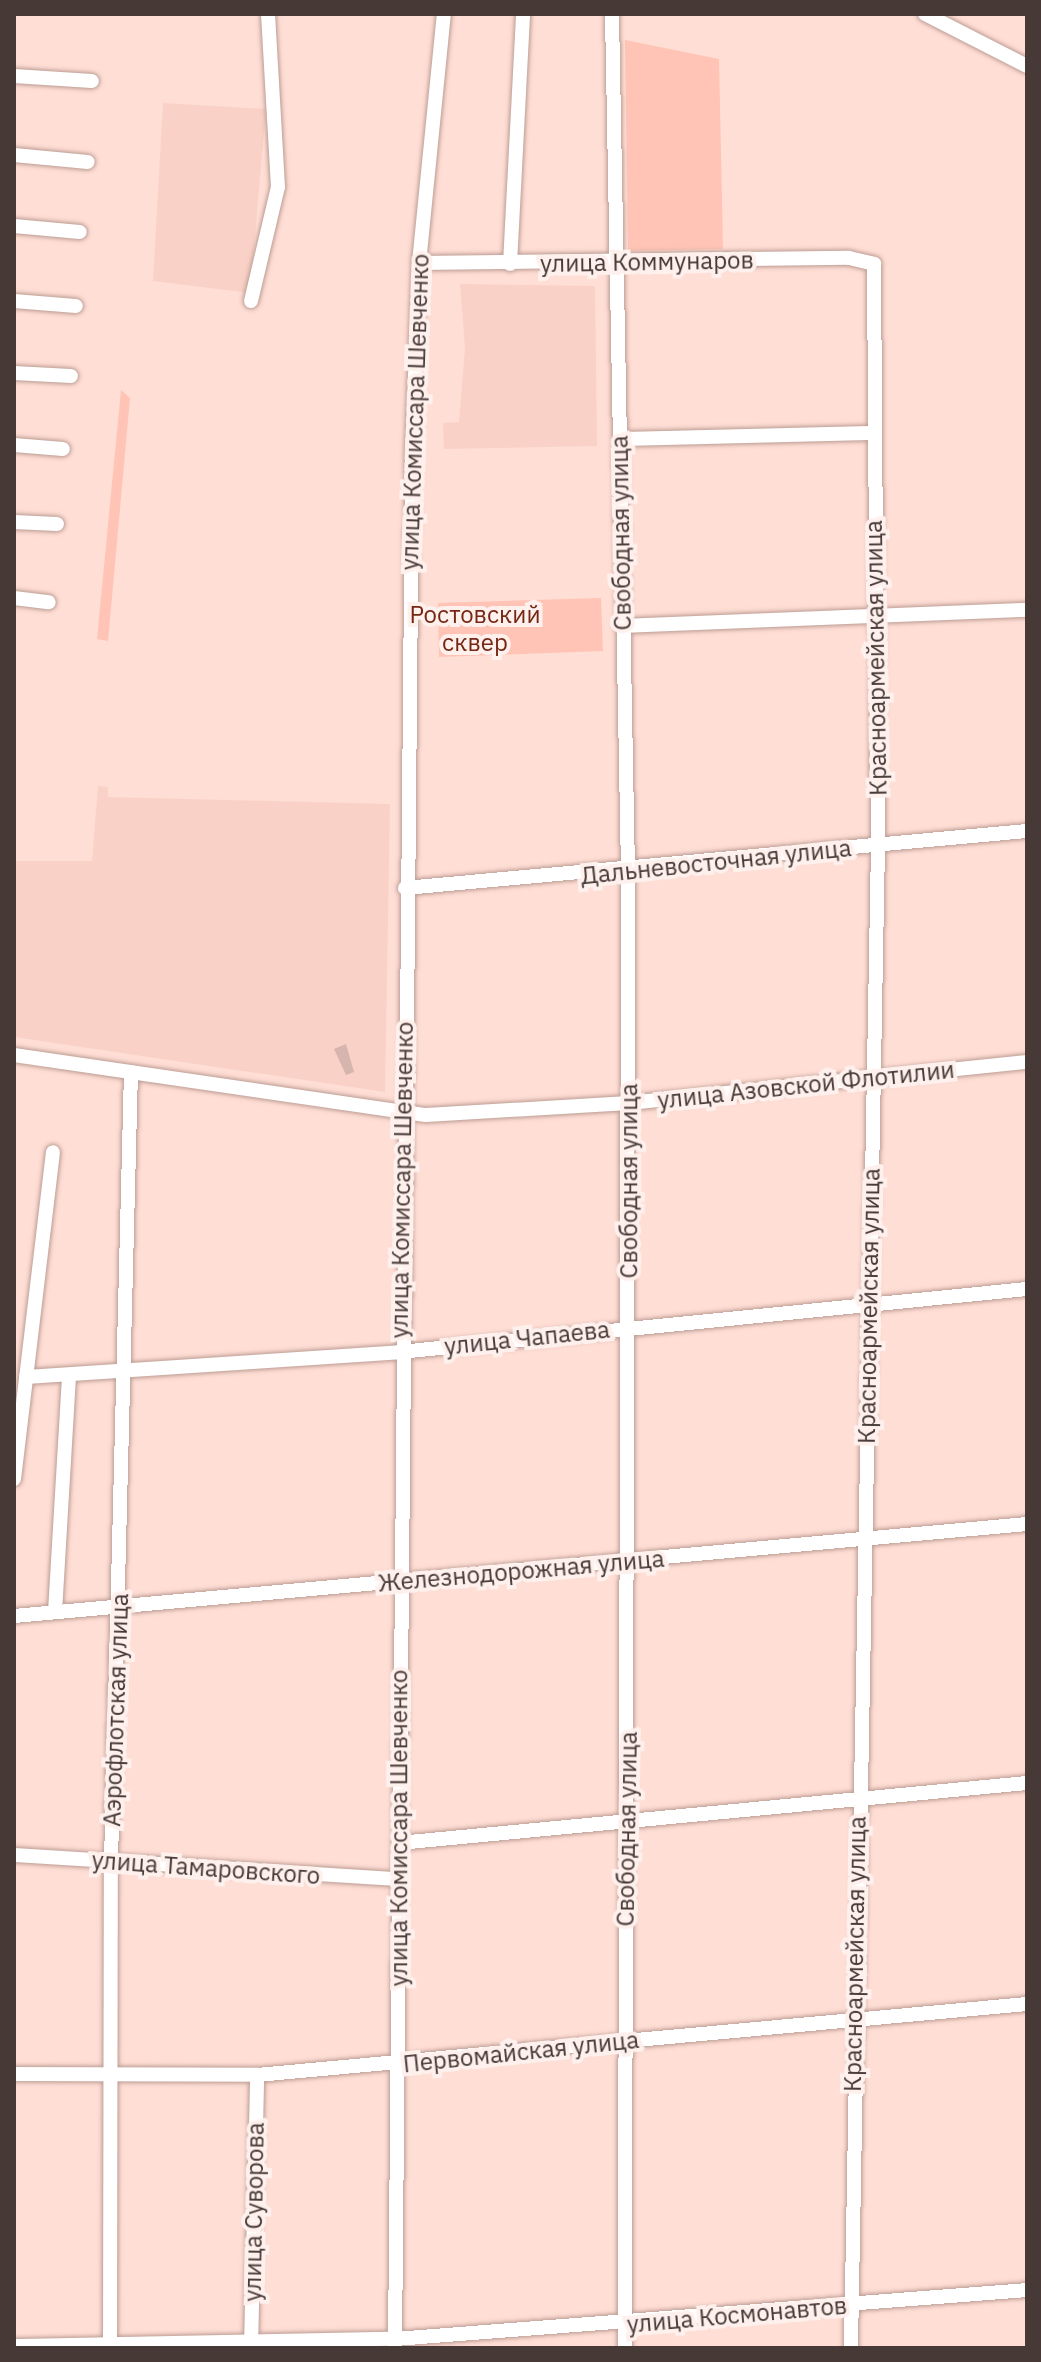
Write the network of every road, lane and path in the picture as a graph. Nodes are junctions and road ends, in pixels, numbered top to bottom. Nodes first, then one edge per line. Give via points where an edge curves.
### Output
1 (268, 14) edge
2 (444, 14) edge
3 (523, 14) edge
4 (612, 14) edge
5 (925, 14) edge
6 (1027, 66) edge
7 (14, 76) edge
8 (92, 81) dead end
9 (14, 155) edge
10 (88, 162) dead end
11 (14, 226) edge
12 (80, 232) dead end
13 (419, 263) junction
14 (510, 264) junction
15 (617, 264) junction
16 (874, 264) joint
17 (14, 301) edge
18 (251, 301) dead end
19 (76, 306) dead end
20 (14, 373) edge
21 (71, 376) dead end
22 (873, 433) junction
23 (620, 439) junction
24 (14, 445) edge
25 (63, 449) dead end
26 (14, 522) edge
27 (57, 524) dead end
28 (14, 598) edge
29 (49, 602) dead end
30 (1027, 610) edge
31 (875, 617) junction
32 (622, 626) junction
33 (1027, 831) edge
34 (878, 845) junction
35 (628, 872) junction
36 (405, 888) junction
37 (14, 1055) edge
38 (1027, 1062) edge
39 (131, 1072) junction
40 (872, 1079) junction
41 (629, 1103) junction
42 (402, 1113) junction
43 (53, 1152) dead end
44 (1027, 1289) edge
45 (870, 1305) junction
46 (629, 1327) junction
47 (400, 1352) junction
48 (123, 1371) junction
49 (69, 1376) junction
50 (26, 1377) junction
51 (14, 1479) edge
52 (1027, 1524) edge
53 (863, 1538) junction
54 (630, 1562) junction
55 (399, 1582) junction
56 (120, 1605) junction
57 (55, 1612) junction
58 (14, 1616) edge
59 (1027, 1783) edge
60 (857, 1801) junction
61 (626, 1822) junction
62 (399, 1843) junction
63 (14, 1855) edge
64 (111, 1861) junction
65 (398, 1879) junction
66 (1027, 2004) edge
67 (855, 2020) junction
68 (625, 2042) junction
69 (397, 2064) junction
70 (14, 2074) edge
71 (257, 2075) junction
72 (115, 2076) junction
73 (1027, 2290) edge
74 (851, 2304) junction
75 (625, 2325) junction
76 (395, 2344) edge
77 (14, 2346) edge
78 (251, 2346) edge
79 (110, 2347) edge
80 (625, 2348) edge
81 (851, 2348) edge

1 - 18 street via 278,187
2 - 13 street, улица Комиссара Шевченко
3 - 14 street
4 - 15 street, Свободная улица
5 - 6 street
7 - 8 street
9 - 10 street
11 - 12 street
13 - 14 street, улица Коммунаров
13 - 36 street, улица Комиссара Шевченко
14 - 15 street, улица Коммунаров
15 - 16 street, улица Коммунаров via 849,258
15 - 23 street, Свободная улица
16 - 22 street, Красноармейская улица
17 - 19 street
20 - 21 street
22 - 23 street
22 - 31 street, Красноармейская улица
23 - 32 street, Свободная улица
24 - 25 street
26 - 27 street
28 - 29 street
30 - 31 street
31 - 32 street
31 - 34 street, Красноармейская улица
32 - 35 street, Свободная улица
33 - 34 street, Дальневосточная улица
34 - 35 street, Дальневосточная улица
34 - 40 street, Красноармейская улица
35 - 36 street, Дальневосточная улица
35 - 41 street, Свободная улица
36 - 42 street, улица Комиссара Шевченко
37 - 39 street, улица Азовской Флотилии
38 - 40 street, улица Азовской Флотилии
39 - 42 street, улица Азовской Флотилии
39 - 48 street, Аэрофлотская улица
40 - 41 street, улица Азовской Флотилии
40 - 45 street, Красноармейская улица
41 - 42 street, улица Азовской Флотилии
41 - 46 street, Свободная улица
42 - 47 street, улица Комиссара Шевченко
43 - 50 street
44 - 45 street, улица Чапаева
45 - 46 street, улица Чапаева
45 - 53 street, Красноармейская улица
46 - 47 street, улица Чапаева
46 - 54 street, Свободная улица
47 - 48 street, улица Чапаева
47 - 55 street, улица Комиссара Шевченко
48 - 49 street, улица Чапаева
48 - 56 street, Аэрофлотская улица
49 - 50 street, улица Чапаева
49 - 57 street
50 - 51 street
52 - 53 street, Железнодорожная улица
53 - 54 street, Железнодорожная улица
53 - 60 street, Красноармейская улица
54 - 55 street, Железнодорожная улица
54 - 61 street, Свободная улица
55 - 56 street, Железнодорожная улица
55 - 62 street, улица Комиссара Шевченко
56 - 57 street, Железнодорожная улица
56 - 64 street, Аэрофлотская улица
57 - 58 street, Железнодорожная улица
59 - 60 street
60 - 61 street
60 - 67 street, Красноармейская улица
61 - 62 street
61 - 68 street, Свободная улица
62 - 65 street, улица Комиссара Шевченко
63 - 64 street, улица Тамаровского
64 - 65 street, улица Тамаровского
64 - 72 street, Аэрофлотская улица
65 - 69 street, улица Комиссара Шевченко
66 - 67 street, Первомайская улица
67 - 68 street, Первомайская улица
67 - 74 street, Красноармейская улица
68 - 69 street, Первомайская улица
68 - 75 street, Свободная улица
69 - 71 street, Первомайская улица
69 - 76 street, улица Комиссара Шевченко
70 - 72 street, Первомайская улица
71 - 72 street, Первомайская улица
71 - 78 street, улица Суворова
72 - 79 street, Аэрофлотская улица
73 - 74 street, улица Космонавтов
74 - 75 street, улица Космонавтов
74 - 81 street, Красноармейская улица
75 - 76 street, улица Космонавтов
75 - 80 street, Свободная улица
76 - 78 street, улица Космонавтов
77 - 79 street, улица Космонавтов
78 - 79 street, улица Космонавтов

